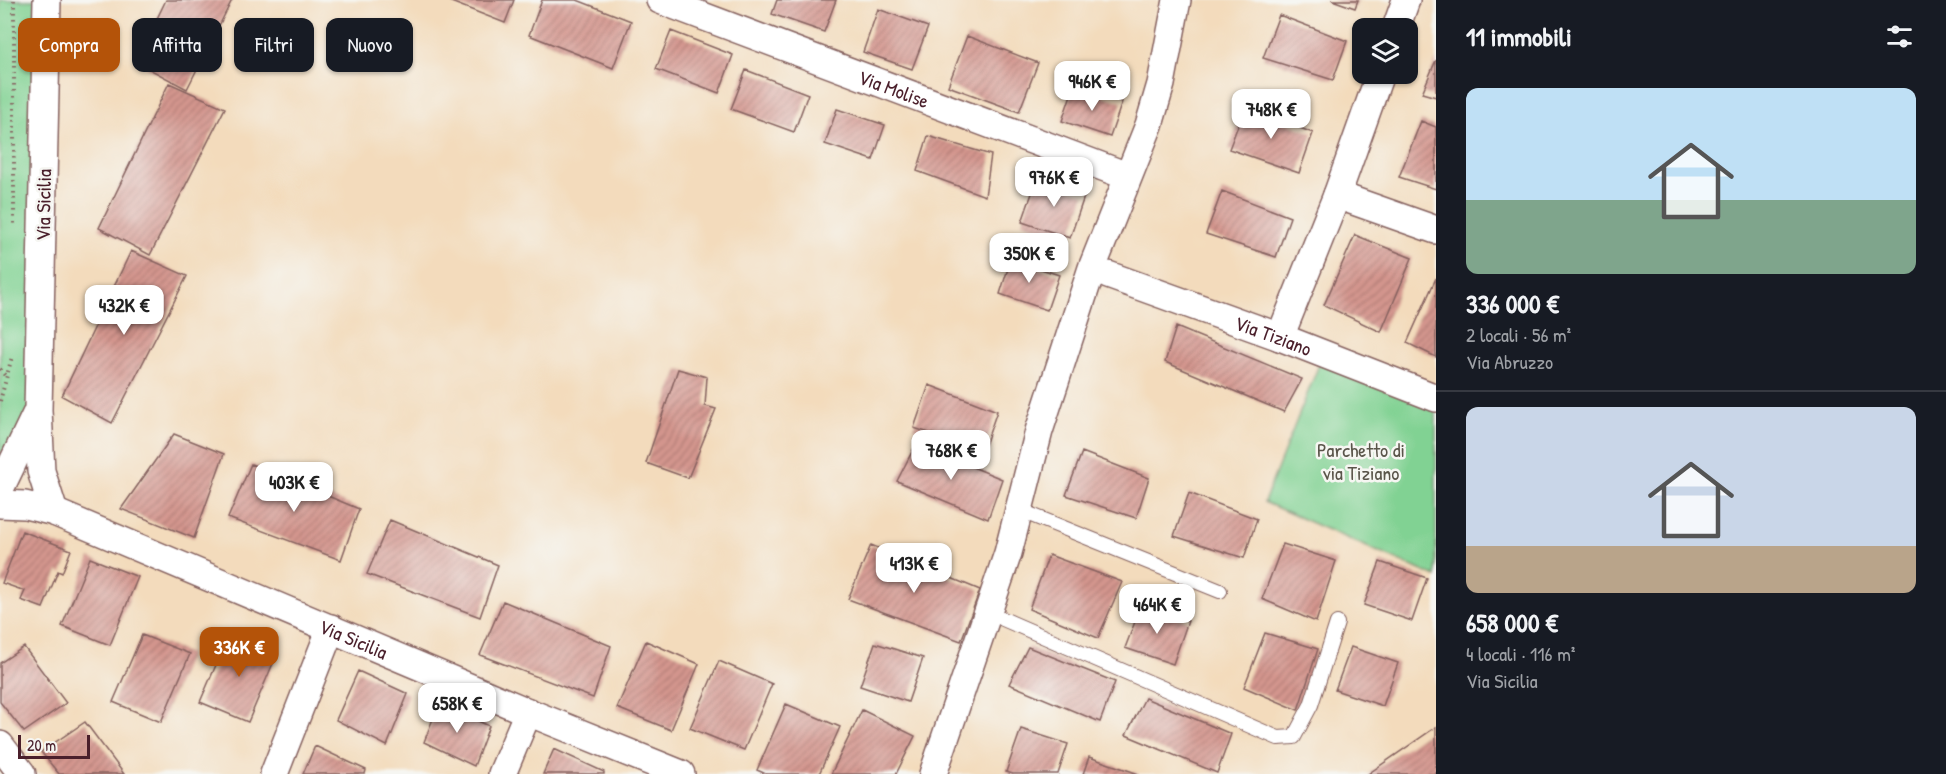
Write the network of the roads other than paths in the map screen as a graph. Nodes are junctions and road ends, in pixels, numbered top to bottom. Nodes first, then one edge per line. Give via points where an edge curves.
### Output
1 (47, 0) edge
2 (660, 0) edge
3 (1177, 0) edge
4 (1192, 0) edge
5 (1406, 0) edge
6 (1400, 18) edge
7 (1161, 84) junction
8 (1377, 84) edge
9 (1127, 176) junction
10 (1338, 195) junction
11 (1436, 230) edge
12 (1108, 274) dead end
13 (1280, 338) junction
14 (1436, 398) edge
15 (38, 410) junction
16 (0, 489) edge
17 (0, 504) edge
18 (1019, 510) junction
19 (54, 512) junction
20 (93, 528) junction
21 (1220, 591) dead end
22 (1003, 618) dead end
23 (1338, 622) dead end
24 (331, 628) junction
25 (528, 712) junction
26 (0, 745) edge
27 (22, 774) edge
28 (274, 774) edge
29 (502, 774) edge
30 (681, 774) edge
31 (933, 774) edge

1 - 15 street, Via Sicilia
2 - 9 street, Via Molise
3 - 7 street
4 - 7 street
5 - 6 street
7 - 9 street
8 - 10 street
9 - 18 street via 1088,279 1039,431
10 - 11 street
10 - 13 street
12 - 13 street, Via Tiziano
13 - 14 street, Via Tiziano
15 - 16 street
15 - 19 street, Via Sicilia via 41,471
15 - 20 street, Via Sicilia via 61,488
17 - 19 street
18 - 21 lane
18 - 31 street
19 - 20 street, Via Sicilia
20 - 24 street, Via Sicilia
22 - 23 lane via 1278,738 1294,737
24 - 25 street, Via Sicilia
24 - 28 street
25 - 29 street
25 - 30 street, Via Sicilia
26 - 27 street

